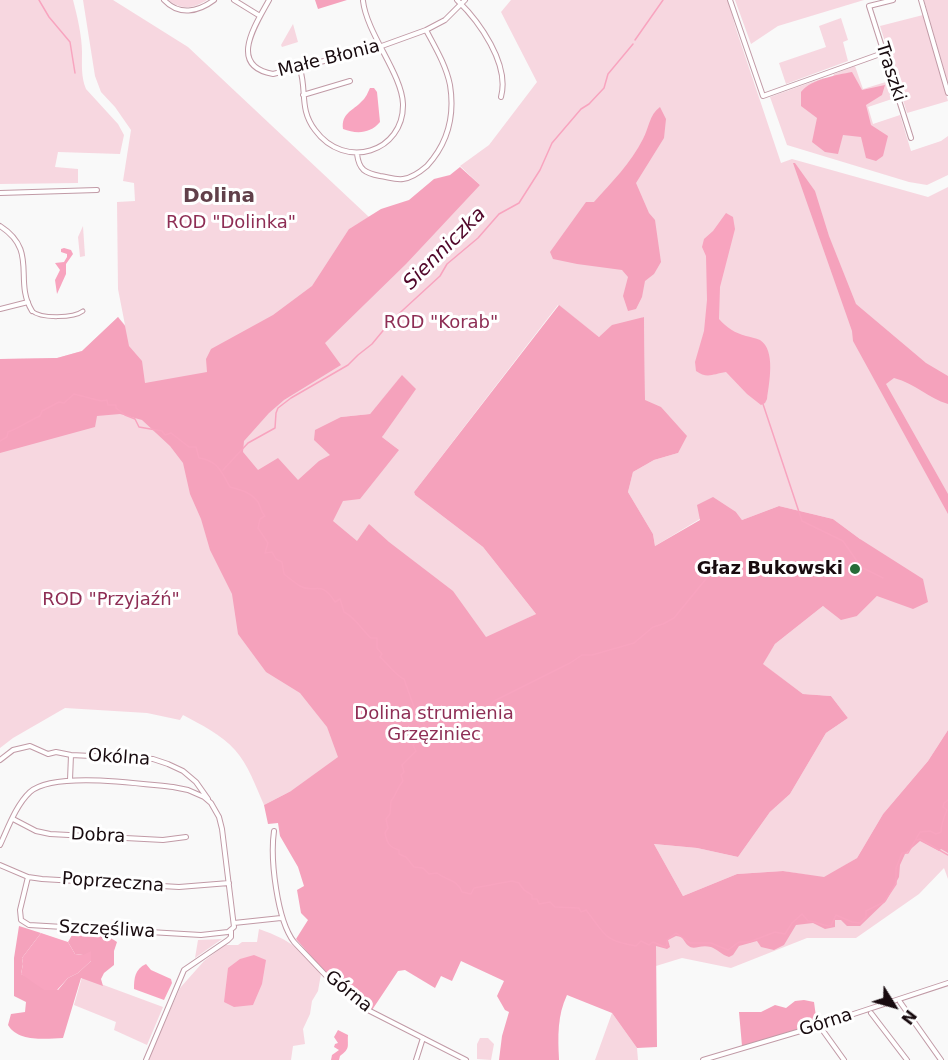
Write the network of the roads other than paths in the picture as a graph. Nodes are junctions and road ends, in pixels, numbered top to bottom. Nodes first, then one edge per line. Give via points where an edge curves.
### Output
1 (164, 0) edge
2 (214, 0) edge
3 (234, 0) edge
4 (269, 0) edge
5 (730, 0) edge
6 (893, 0) edge
7 (921, 0) edge
8 (363, 1) edge
9 (461, 1) edge
10 (260, 16) junction
11 (426, 30) junction
12 (379, 47) junction
13 (883, 53) junction
14 (300, 69) junction
15 (350, 81) dead end
16 (948, 93) edge
17 (303, 95) junction
18 (501, 97) dead end
19 (911, 138) dead end
20 (357, 154) junction
21 (97, 190) dead end
22 (0, 193) edge
23 (0, 226) edge
24 (28, 302) junction
25 (0, 309) edge
26 (32, 310) joint
27 (83, 311) dead end
28 (71, 755) junction
29 (0, 760) edge
30 (70, 780) junction
31 (211, 803) junction
32 (13, 819) junction
33 (274, 831) dead end
34 (186, 837) dead end
35 (0, 844) edge
36 (0, 865) edge
37 (28, 877) junction
38 (229, 883) junction
39 (281, 918) junction
40 (234, 923) junction
41 (231, 931) junction
42 (948, 983) edge
43 (900, 1002) dead end
44 (871, 1013) dead end
45 (821, 1028) dead end
46 (423, 1038) junction
47 (146, 1060) edge
48 (416, 1060) edge
49 (466, 1060) edge
50 (703, 1060) edge
51 (844, 1060) edge
52 (908, 1060) edge
53 (941, 1060) edge

1 - 2 street via 172,7 189,11 201,9
3 - 10 street
4 - 10 street, Małe Błonia
5 - 13 street via 763,96
6 - 13 street, Traszki via 868,6
7 - 16 street
8 - 12 street
9 - 11 street, Małe Błonia via 444,20
9 - 18 street via 493,49 502,80
10 - 14 street, Małe Błonia via 248,44 253,64 273,75
11 - 12 street, Małe Błonia
11 - 20 street via 450,87 450,127 441,148 423,169 405,179 365,172 358,165
12 - 14 street, Małe Błonia
12 - 20 street via 402,94 401,117 383,144
13 - 19 street, Traszki
14 - 17 street
15 - 17 street
17 - 20 street via 305,114 317,134 334,148
21 - 22 street
23 - 24 street via 13,237 21,252
24 - 25 street
24 - 26 street
26 - 27 street via 46,316 79,315
28 - 29 street via 45,753 26,746
28 - 30 street, Okólna
28 - 31 street, Okólna via 163,762 191,777
30 - 31 street, Okólna via 178,788 195,792
30 - 32 street, Okólna via 34,789 24,798
31 - 38 street, Okólna via 221,825
32 - 34 street, Dobra via 50,834 163,840
32 - 35 street, Okólna
33 - 39 street, Górna via 272,845
36 - 37 street, Poprzeczna
37 - 38 street, Poprzeczna via 179,887
37 - 41 street, Szczęśliwa via 19,914 29,926 201,935
38 - 40 street, Okólna
39 - 40 street
39 - 46 street, Górna via 294,942 349,997
40 - 41 street
41 - 47 street via 231,938 184,970
42 - 50 street, Górna
43 - 53 street
44 - 52 street
45 - 51 street
46 - 48 street
46 - 49 street, Górna

